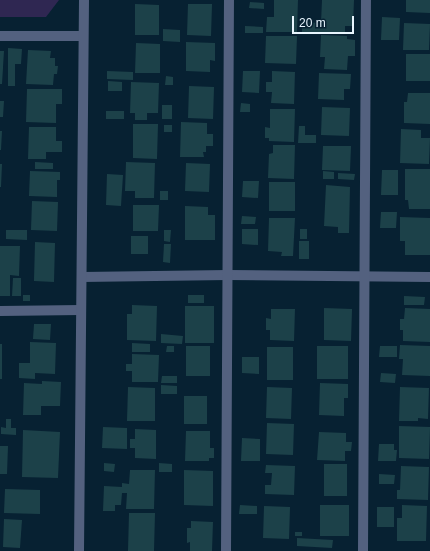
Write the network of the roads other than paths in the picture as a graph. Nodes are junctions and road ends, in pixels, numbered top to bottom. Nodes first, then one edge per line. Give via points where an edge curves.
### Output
1 (84, 0) edge
2 (229, 0) edge
3 (366, 0) edge
4 (0, 36) edge
5 (83, 36) junction
6 (228, 275) junction
7 (364, 276) junction
8 (82, 277) junction
9 (430, 277) edge
10 (81, 310) junction
11 (0, 311) edge
12 (79, 551) edge
13 (226, 551) edge
14 (363, 551) edge

1 - 5 street
2 - 6 street
3 - 7 street
4 - 5 street
5 - 8 street
6 - 7 street
6 - 8 street
6 - 13 street
7 - 9 street
7 - 14 street
8 - 10 street
10 - 11 street
10 - 12 street

